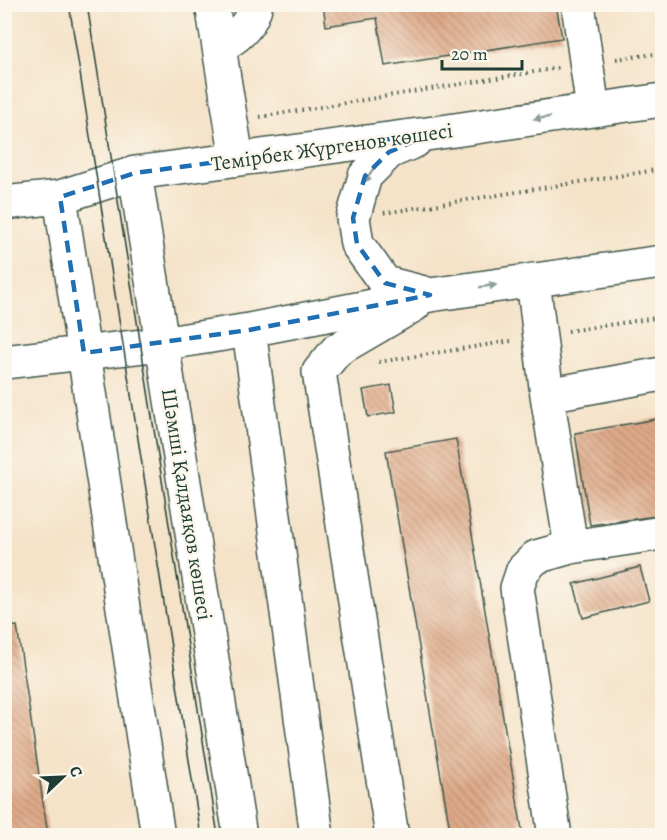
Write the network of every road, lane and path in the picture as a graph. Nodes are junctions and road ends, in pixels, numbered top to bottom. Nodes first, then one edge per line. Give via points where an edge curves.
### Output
1 (212, 4) edge
2 (256, 4) edge
3 (578, 4) edge
4 (219, 46) junction
5 (663, 53) edge
6 (586, 63) junction
7 (663, 100) edge
8 (593, 110) junction
9 (231, 121) junction
10 (434, 133) junction
11 (237, 159) junction
12 (663, 169) edge
13 (135, 173) junction
14 (60, 197) junction
15 (4, 203) edge
16 (353, 218) junction
17 (663, 262) edge
18 (533, 280) junction
19 (430, 295) junction
20 (663, 317) edge
21 (249, 330) junction
22 (540, 336) junction
23 (161, 344) junction
24 (84, 353) junction
25 (4, 362) edge
26 (377, 362) dead end
27 (663, 374) edge
28 (547, 394) junction
29 (663, 533) edge
30 (571, 547) junction
31 (158, 836) edge
32 (240, 836) edge
33 (317, 836) edge
34 (392, 836) edge
35 (555, 836) edge

1 - 4 street
2 - 4 street via 240,34
3 - 6 street
4 - 9 street
5 - 6 path
6 - 8 street
6 - 9 path
7 - 8 street, Темірбек Жүргенов көшесі
8 -> 10 street, Темірбек Жүргенов көшесі
9 - 11 street
10 - 11 street, Темірбек Жүргенов көшесі
10 -> 16 street via 389,152 365,176
11 - 13 street, Темірбек Жүргенов көшесі
12 - 16 path
13 - 14 street, Темірбек Жүргенов көшесі
13 - 23 street, Шәмші Қалдаяқов көшесі
14 - 15 street, Темірбек Жүргенов көшесі
14 - 24 street
16 - 19 street via 357,244 385,283
17 - 18 street
19 -> 18 street
18 - 22 street
19 - 21 street
19 - 34 street via 337,350 319,372
20 - 22 path
21 - 23 street
21 - 33 street
22 - 26 path
22 - 28 street
23 - 24 street
23 - 32 street, Шәмші Қалдаяқов көшесі
24 - 25 street
24 - 31 street
27 - 28 street
28 - 30 street
29 - 30 street
30 - 35 street via 536,557 523,570 517,588

